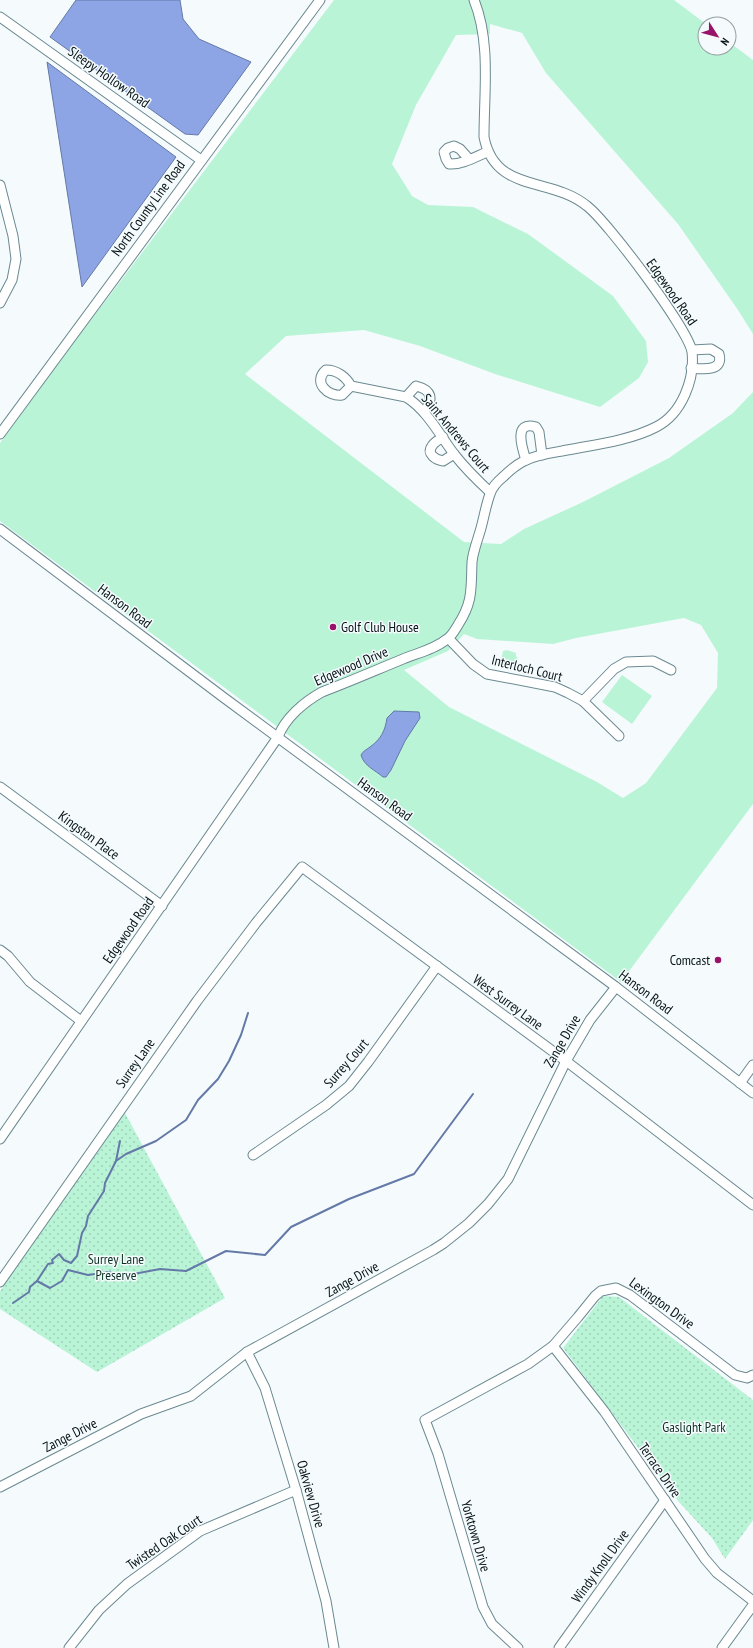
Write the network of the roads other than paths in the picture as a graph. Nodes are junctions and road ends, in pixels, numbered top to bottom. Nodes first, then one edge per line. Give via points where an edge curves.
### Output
1 (320, 0) edge
2 (474, 0) edge
3 (0, 17) edge
4 (487, 152) junction
5 (469, 159) dead end
6 (201, 160) junction
7 (0, 185) edge
8 (0, 303) edge
9 (692, 350) junction
10 (691, 368) junction
11 (351, 386) dead end
12 (406, 396) junction
13 (424, 412) junction
14 (0, 434) edge
15 (443, 437) junction
16 (454, 454) junction
17 (542, 455) junction
18 (526, 460) junction
19 (490, 492) junction
20 (0, 529) edge
21 (449, 638) junction
22 (671, 670) dead end
23 (583, 701) junction
24 (618, 736) dead end
25 (278, 738) junction
26 (0, 787) edge
27 (302, 867) joint
28 (162, 906) junction
29 (0, 950) edge
30 (437, 966) junction
31 (616, 987) junction
32 (81, 1021) junction
33 (566, 1061) junction
34 (753, 1064) edge
35 (740, 1083) junction
36 (753, 1093) edge
37 (0, 1139) edge
38 (253, 1155) dead end
39 (753, 1205) edge
40 (0, 1282) edge
41 (553, 1346) junction
42 (247, 1352) junction
43 (750, 1376) edge
44 (425, 1420) joint
45 (0, 1487) edge
46 (296, 1490) junction
47 (665, 1500) junction
48 (753, 1601) edge
49 (753, 1605) edge
50 (69, 1648) edge
51 (334, 1648) edge
52 (518, 1648) edge
53 (559, 1648) edge
54 (722, 1648) edge

1 - 6 street, North County Line Road
2 - 4 street via 480,16 484,41 484,137
3 - 6 street, Sleepy Hollow Road
4 - 5 street
4 - 9 street, Edgewood Road via 504,172 563,192 587,206 617,239 673,314
6 - 14 street, North County Line Road
7 - 8 street via 16,259 12,280
9 - 10 street, Edgewood Road
9 - 10 street via 711,349 719,354 720,363 711,369
10 - 17 street, Edgewood Road via 684,397 667,420 656,427 617,440
11 - 12 street, Saint Andrews Court
12 - 13 street, Saint Andrews Court
12 - 13 street via 416,386 430,394 429,405
13 - 15 street, Saint Andrews Court
15 - 16 street, Saint Andrews Court
15 - 16 street via 432,445 430,450 433,457 443,461
16 - 19 street, Saint Andrews Court
17 - 18 street, Edgewood Road
17 - 18 street via 540,432 536,427 527,426 520,433
18 - 19 street, Edgewood Road via 513,468
19 - 21 street, Edgewood Road via 472,560 470,601 467,611
20 - 25 street, Hanson Road
21 - 23 street, Interloch Court via 473,664 487,674 555,687
21 - 25 street, Edgewood Drive via 427,650 314,696 294,713 281,729
22 - 23 street via 653,661 626,662 614,669
23 - 24 street, Interloch Court
25 - 28 street, Edgewood Road
25 - 31 street, Hanson Road
26 - 28 street, Kingston Place
27 - 30 street, West Surrey Lane
27 - 40 street, Surrey Lane via 197,1000
28 - 32 street, Edgewood Road
29 - 32 street via 30,982
30 - 33 street, West Surrey Lane
30 - 38 street, Surrey Court via 349,1086 326,1106
31 - 33 street, Zange Drive via 590,1020
31 - 35 street, Hanson Road
32 - 37 street, Edgewood Road
33 - 39 street, West Surrey Lane
33 - 42 street, Zange Drive via 508,1179 470,1223 432,1250
34 - 35 street
35 - 36 street, Hanson Road
41 - 43 street, Lexington Drive via 595,1296 601,1291 616,1288 630,1295 735,1375
41 - 44 street, Lexington Drive via 528,1364
41 - 47 street, Terrace Drive via 604,1411
42 - 45 street, Zange Drive via 191,1396 141,1414
42 - 46 street, Oakview Drive via 265,1388
44 - 52 street, Yorktown Drive via 438,1454 484,1611 500,1633
46 - 50 street, Twisted Oak Court via 200,1532 127,1584 99,1610
46 - 51 street, Oakview Drive via 326,1601
47 - 48 street, Terrace Drive via 717,1573
47 - 53 street, Windy Knoll Drive
49 - 54 street

